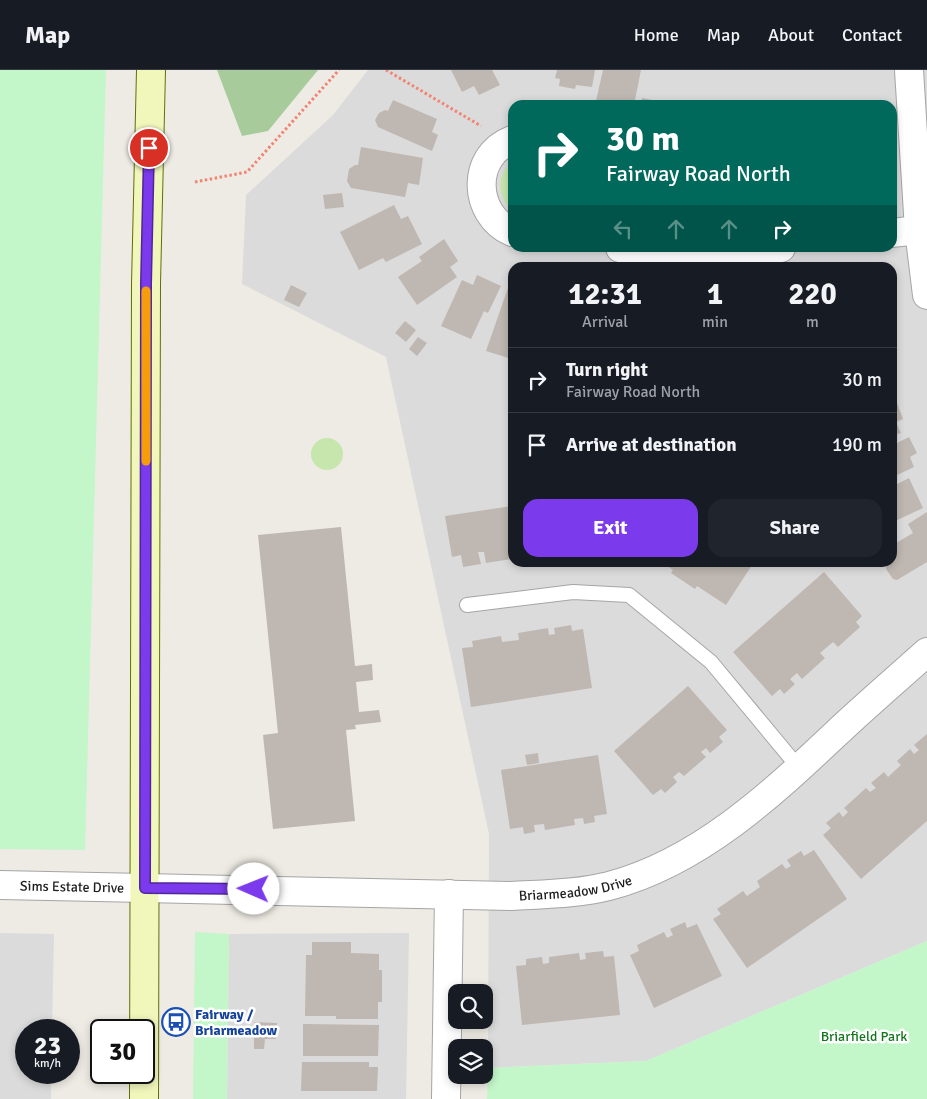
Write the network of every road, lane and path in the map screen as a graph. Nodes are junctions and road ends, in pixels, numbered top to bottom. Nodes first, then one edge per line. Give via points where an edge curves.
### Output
1 (151, 70) edge
2 (339, 70) edge
3 (386, 70) edge
4 (909, 70) edge
5 (481, 126) dead end
6 (508, 143) edge
7 (195, 182) dead end
8 (508, 230) edge
9 (919, 230) junction
10 (897, 232) edge
11 (632, 252) edge
12 (749, 252) edge
13 (927, 295) edge
14 (467, 604) dead end
15 (927, 652) edge
16 (799, 768) junction
17 (0, 885) edge
18 (145, 888) junction
19 (449, 894) junction
20 (144, 1099) edge
21 (446, 1099) edge

1 - 18 main road via 146,284
2 - 7 path via 247,172
3 - 5 path
4 - 9 street
6 - 8 street via 495,151 485,166 481,183 483,200 491,216
9 - 10 street
9 - 13 street
11 - 12 street via 685,260
14 - 16 lane via 573,592 628,595 711,662
15 - 16 street, Briarmeadow Drive
16 - 19 street, Briarmeadow Drive via 725,830 646,873 609,886 561,894
17 - 18 street, Sims Estate Drive
18 - 19 street, Briarmeadow Drive
18 - 20 main road
19 - 21 street

